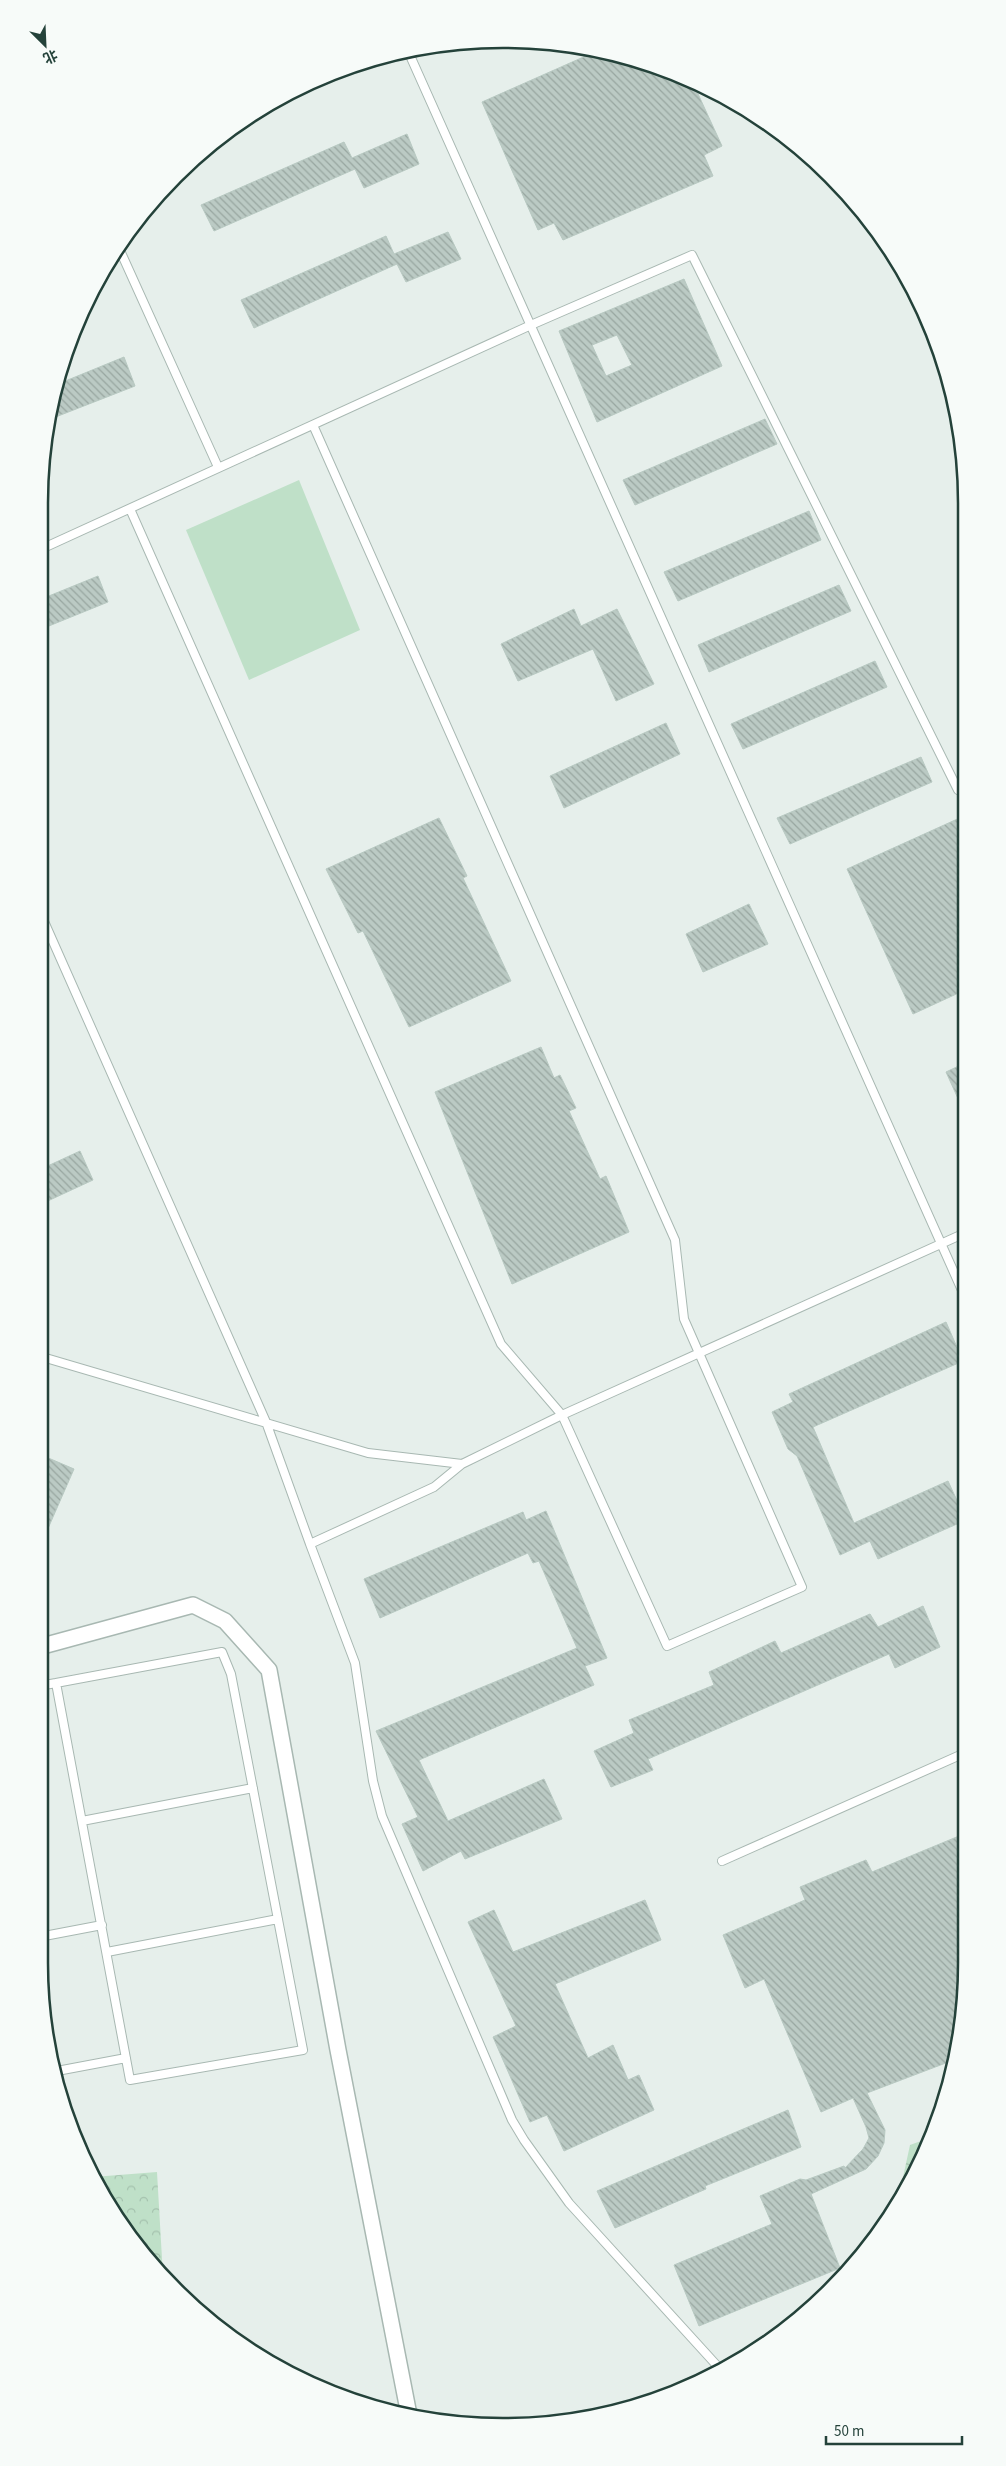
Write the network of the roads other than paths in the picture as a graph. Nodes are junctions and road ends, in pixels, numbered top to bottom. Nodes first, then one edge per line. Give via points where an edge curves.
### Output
1 (411, 57) edge
2 (122, 254) edge
3 (531, 325) junction
4 (313, 425) junction
5 (218, 467) junction
6 (130, 508) junction
7 (48, 546) edge
8 (958, 790) edge
9 (48, 930) edge
10 (958, 1236) edge
11 (942, 1244) junction
12 (958, 1279) edge
13 (700, 1354) junction
14 (48, 1359) edge
15 (562, 1415) junction
16 (266, 1422) junction
17 (462, 1464) junction
18 (310, 1544) junction
19 (48, 1644) edge
20 (56, 1683) junction
21 (48, 1684) edge
22 (958, 1756) edge
23 (253, 1788) junction
24 (82, 1821) junction
25 (722, 1861) dead end
26 (278, 1920) junction
27 (102, 1925) junction
28 (48, 1935) edge
29 (107, 1952) junction
30 (126, 2058) junction
31 (60, 2070) edge
32 (716, 2365) edge
33 (408, 2408) edge

1 - 3 lane
2 - 5 lane
3 - 4 lane
3 - 8 lane via 692,255
3 - 11 lane
4 - 5 lane
4 - 13 lane via 675,1240 684,1319
5 - 6 lane
6 - 7 lane
6 - 15 lane via 501,1344
9 - 16 lane
10 - 11 lane
11 - 12 lane
11 - 13 lane
13 - 15 lane
13 - 15 lane via 802,1587 793,1591 667,1646
14 - 16 lane
15 - 17 lane
16 - 17 lane via 368,1453
16 - 18 lane
17 - 18 lane via 434,1487
18 - 32 lane via 355,1663 373,1781 382,1816 512,2120 569,2204
19 - 33 street via 192,1605 225,1621 269,1670
20 - 21 lane
20 - 23 lane via 222,1652 231,1674
20 - 24 lane
22 - 25 lane
23 - 24 lane
23 - 26 lane
24 - 27 lane
26 - 29 lane
26 - 30 lane via 303,2050 130,2080
27 - 28 lane
27 - 29 lane
29 - 30 lane
30 - 31 lane

